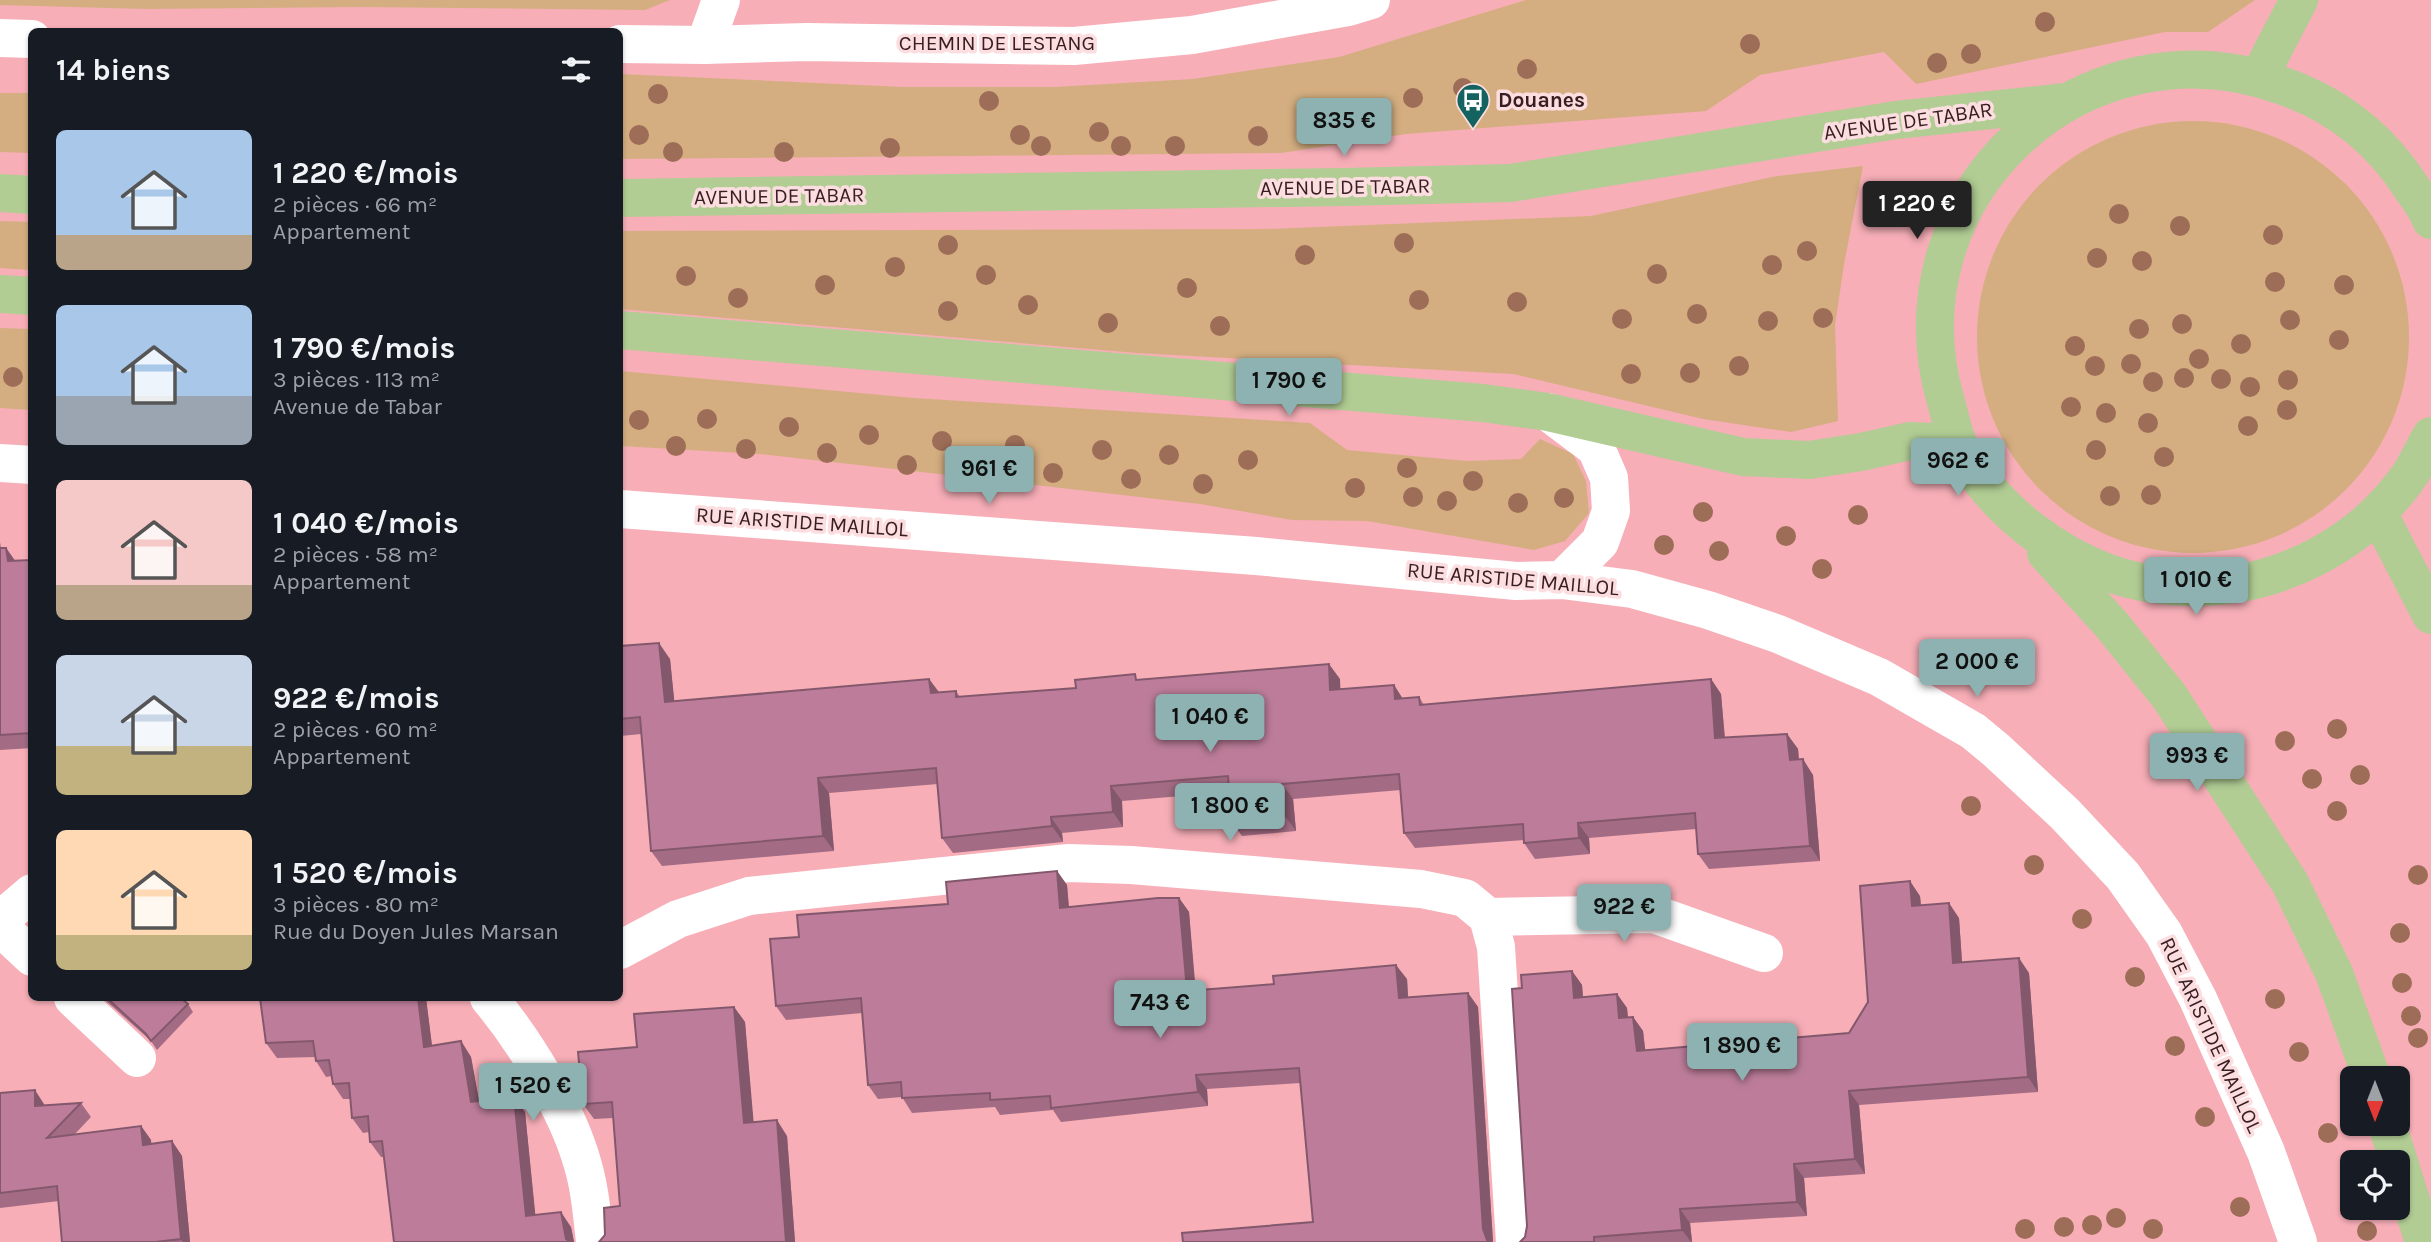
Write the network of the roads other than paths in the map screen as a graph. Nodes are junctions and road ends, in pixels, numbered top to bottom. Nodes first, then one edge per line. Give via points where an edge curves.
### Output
1 (721, 0) edge
2 (1371, 0) edge
3 (2299, 0) edge
4 (0, 38) edge
5 (28, 39) edge
6 (623, 44) edge
7 (705, 45) junction
8 (2259, 77) junction
9 (2065, 102) junction
10 (0, 193) edge
11 (28, 195) edge
12 (623, 198) edge
13 (2431, 220) edge
14 (0, 294) edge
15 (28, 296) edge
16 (623, 330) edge
17 (1548, 412) junction
18 (2431, 436) edge
19 (1957, 443) junction
20 (0, 463) edge
21 (28, 465) edge
22 (623, 509) edge
23 (2378, 513) junction
24 (2012, 515) junction
25 (1562, 580) junction
26 (2431, 615) edge
27 (28, 896) edge
28 (1488, 917) junction
29 (0, 920) edge
30 (0, 927) edge
31 (623, 948) edge
32 (28, 953) edge
33 (1764, 953) dead end
34 (76, 1001) edge
35 (507, 1003) edge
36 (136, 1058) dead end
37 (2368, 1066) edge
38 (2390, 1136) edge
39 (595, 1242) edge
40 (1515, 1242) edge
41 (2298, 1242) edge
42 (2424, 1242) edge

1 - 7 street
2 - 7 street, CHEMIN DE LESTANG via 1192,35 1074,46
3 - 8 main road
4 - 5 street
6 - 7 street, CHEMIN DE LESTANG
8 - 9 main road via 2193,68 2128,77
8 - 13 main road via 2312,96 2359,127 2398,166
9 - 12 main road, AVENUE DE TABAR via 1896,120 1510,183
9 - 19 main road via 2014,140 1974,188 1946,246 1934,307 1937,371
10 - 11 main road
14 - 15 main road
16 - 17 main road via 1483,402
17 - 19 main road via 1743,457 1809,460 1910,441
17 - 25 street via 1596,448 1609,478 1611,511 1600,542
18 - 23 main road via 2411,473
19 - 24 main road via 1976,474
20 - 21 street
22 - 25 street, RUE ARISTIDE MAILLOL via 1256,556 1516,581
23 - 24 main road via 2333,549 2281,574 2225,587 2166,587 2110,575 2058,550
23 - 26 main road
24 - 37 main road via 2169,696 2290,883 2334,973
25 - 41 street, RUE ARISTIDE MAILLOL via 1632,589 1778,634 1879,677 1973,731 1996,750 2123,876 2164,934 2266,1152
27 - 29 street
28 - 31 street via 1465,898 1421,889 1069,863 749,896 678,919
28 - 33 street via 1654,914
28 - 40 street via 1496,947
30 - 32 street
34 - 36 street
35 - 39 street via 582,1161
38 - 42 main road

